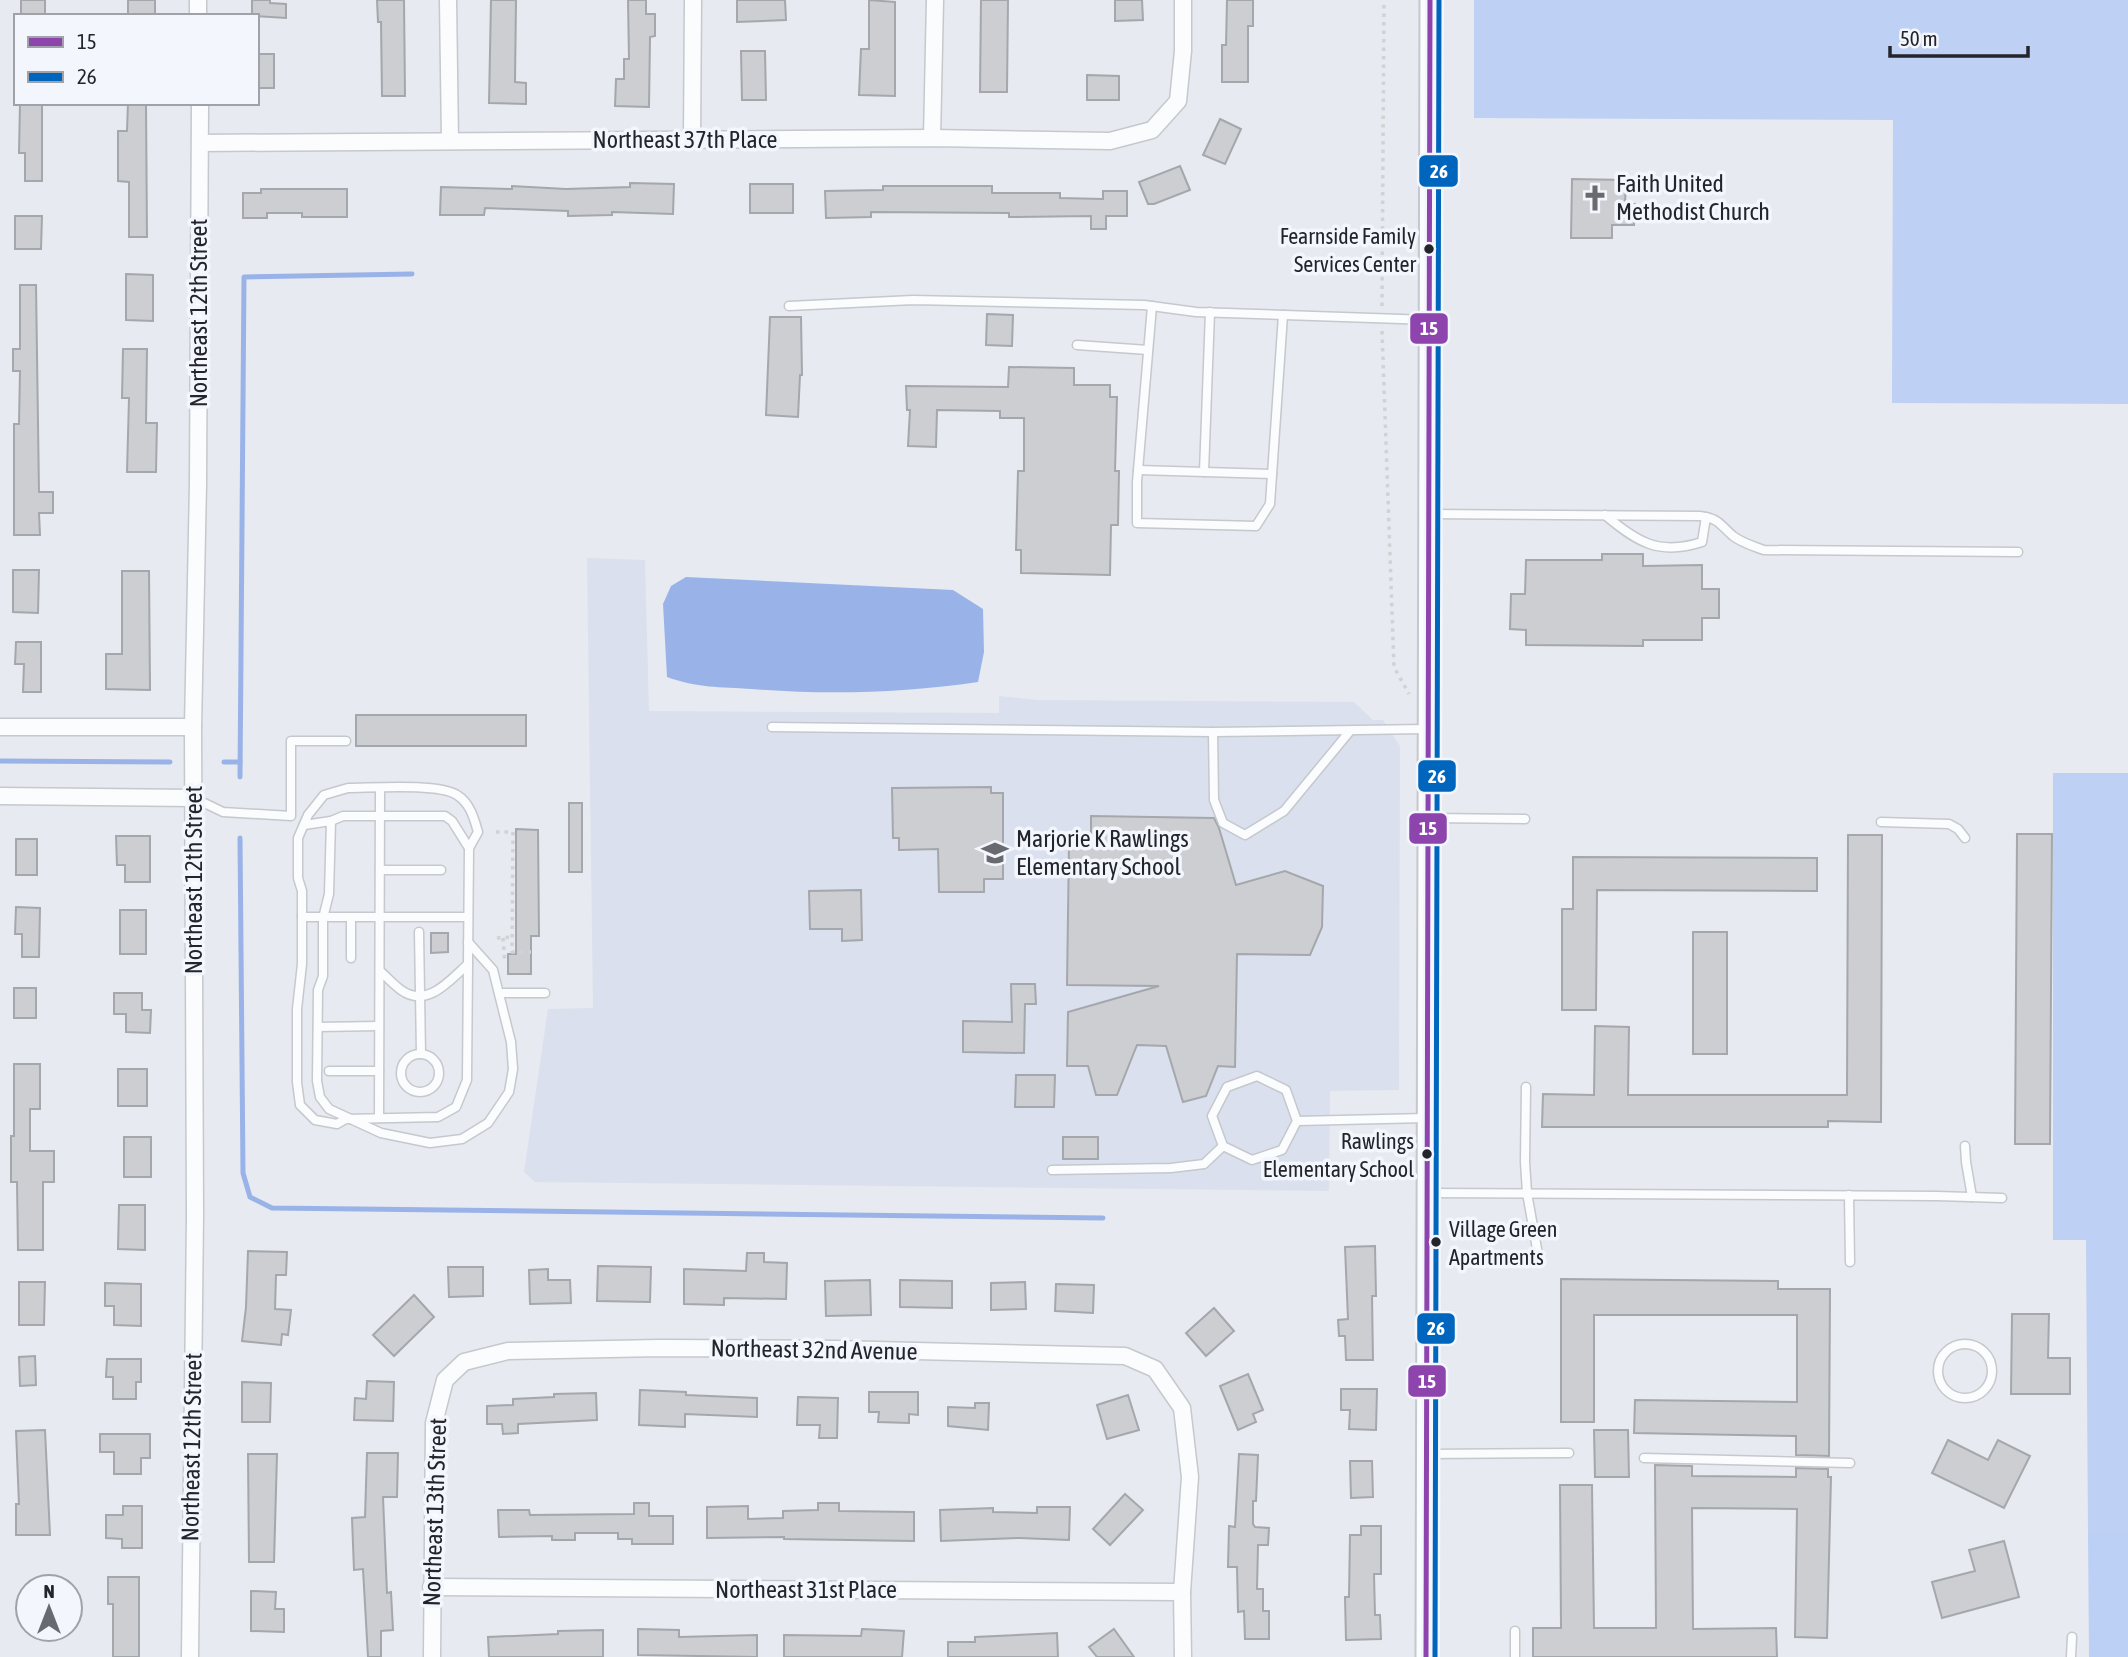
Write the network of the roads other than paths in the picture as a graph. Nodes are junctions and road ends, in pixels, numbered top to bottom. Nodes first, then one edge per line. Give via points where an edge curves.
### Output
1 (448, 0) edge
2 (693, 0) edge
3 (935, 0) edge
4 (1183, 0) edge
5 (1430, 0) edge
6 (200, 105) edge
7 (932, 138) junction
8 (692, 139) junction
9 (450, 141) junction
10 (200, 143) junction
11 (789, 306) dead end
12 (1152, 306) junction
13 (1210, 312) junction
14 (1283, 315) junction
15 (1430, 320) junction
16 (1077, 345) dead end
17 (1148, 350) junction
18 (1138, 470) junction
19 (1204, 472) junction
20 (1272, 474) junction
21 (1429, 514) junction
22 (1605, 514) junction
23 (1706, 517) junction
24 (2018, 552) dead end
25 (0, 727) edge
26 (193, 727) junction
27 (772, 727) dead end
28 (1429, 729) junction
29 (1350, 731) junction
30 (1213, 732) junction
31 (346, 741) dead end
32 (380, 788) junction
33 (0, 796) edge
34 (194, 798) junction
35 (308, 815) junction
36 (380, 815) junction
37 (291, 816) junction
38 (1427, 818) junction
39 (1525, 819) dead end
40 (331, 821) junction
41 (1881, 822) dead end
42 (304, 825) junction
43 (1965, 838) dead end
44 (469, 848) junction
45 (380, 870) junction
46 (441, 870) dead end
47 (302, 917) junction
48 (468, 917) junction
49 (323, 918) junction
50 (351, 918) junction
51 (380, 918) junction
52 (419, 932) dead end
53 (468, 942) junction
54 (351, 958) dead end
55 (468, 964) junction
56 (380, 971) junction
57 (499, 993) junction
58 (545, 993) dead end
59 (420, 998) junction
60 (379, 1026) junction
61 (318, 1027) junction
62 (421, 1055) junction
63 (329, 1071) dead end
64 (379, 1071) junction
65 (1526, 1087) dead end
66 (379, 1118) junction
67 (1426, 1118) junction
68 (346, 1119) junction
69 (1297, 1121) junction
70 (1223, 1146) junction
71 (1965, 1146) dead end
72 (1052, 1170) dead end
73 (1426, 1193) junction
74 (1527, 1193) junction
75 (1849, 1195) junction
76 (1972, 1197) junction
77 (2002, 1198) dead end
78 (1539, 1260) dead end
79 (1850, 1262) dead end
80 (455, 1371) joint
81 (1969, 1399) joint
82 (1569, 1453) dead end
83 (1427, 1454) junction
84 (1644, 1458) dead end
85 (1850, 1463) dead end
86 (431, 1587) junction
87 (1182, 1592) junction
88 (1515, 1631) dead end
89 (2072, 1637) dead end
90 (190, 1657) edge
91 (432, 1657) edge
92 (1183, 1657) edge
93 (1426, 1657) edge
94 (1515, 1657) edge
95 (2071, 1657) edge

1 - 9 street
2 - 8 street
3 - 7 street
4 - 7 street, Northeast 37th Place via 1178,101 1152,130 1110,141
5 - 15 street
6 - 10 street, Northeast 12th Street
7 - 8 street, Northeast 37th Place
8 - 9 street, Northeast 37th Place
9 - 10 street, Northeast 37th Place
10 - 26 street, Northeast 12th Street
11 - 12 lane via 913,300
12 - 13 lane
12 - 17 lane
13 - 14 lane
13 - 19 lane
14 - 15 lane
14 - 20 lane
15 - 21 street
16 - 17 lane
17 - 18 lane
18 - 19 lane
18 - 20 lane via 1137,523 1256,526 1270,504
19 - 20 lane
21 - 22 lane
21 - 28 street
22 - 23 lane
22 - 23 lane via 1632,537 1658,547 1682,549 1702,542
23 - 24 lane via 1715,518 1732,536 1764,550
25 - 26 street
26 - 34 street, Northeast 12th Street
27 - 30 lane
28 - 29 lane
28 - 38 street
29 - 30 lane
29 - 30 lane via 1284,811 1245,835 1223,823 1214,800
31 - 37 lane via 291,741
32 - 35 lane via 324,794
32 - 36 lane
32 - 44 lane via 457,794 471,810 478,832
33 - 34 street
34 - 37 lane via 223,812
34 - 90 street, Northeast 12th Street
35 - 37 lane
35 - 42 lane
36 - 40 lane via 343,816
36 - 44 lane via 445,816
36 - 45 lane
38 - 39 lane
38 - 67 street
40 - 42 lane
40 - 49 lane via 329,894
41 - 43 lane via 1949,824
42 - 47 lane via 298,838
44 - 48 lane
45 - 46 lane
45 - 51 lane
47 - 49 lane
47 - 68 lane via 297,1009 300,1105 315,1120 337,1124
48 - 51 lane
48 - 53 lane
49 - 50 lane
49 - 61 lane
50 - 51 lane
50 - 54 lane
51 - 56 lane
52 - 59 lane
53 - 55 lane
53 - 57 lane via 494,970
55 - 59 lane via 437,991
55 - 66 lane via 467,1080 456,1107 438,1117
56 - 59 lane via 403,992
56 - 60 lane
57 - 58 lane
57 - 68 lane via 513,1069 509,1092 488,1123 461,1139 430,1143 381,1133
59 - 62 lane
60 - 61 lane
60 - 64 lane
61 - 68 lane via 320,1097
62 - 62 lane via 409,1058 401,1073 410,1089 421,1092 437,1083 439,1070 432,1059
63 - 64 lane
64 - 66 lane
65 - 74 lane
66 - 68 lane
67 - 69 lane
67 - 73 street
69 - 70 lane via 1283,1150 1252,1160
69 - 70 lane via 1286,1090 1257,1076 1227,1087 1212,1116
70 - 72 lane via 1204,1164
71 - 76 lane
73 - 74 lane
73 - 83 street
74 - 75 lane
74 - 78 lane
75 - 76 lane
75 - 79 lane
76 - 77 lane
80 - 86 street, Northeast 13th Street via 445,1380 433,1423
80 - 87 street, Northeast 32nd Avenue via 464,1362 508,1351 660,1348 1125,1356 1155,1369 1182,1408 1190,1477
81 - 81 lane via 1948,1392 1937,1374 1943,1354 1962,1344 1982,1349 1992,1368 1987,1388
82 - 83 lane
83 - 93 street
84 - 85 lane
86 - 87 street, Northeast 31st Place
86 - 91 street, Northeast 13th Street
87 - 92 street
88 - 94 lane
89 - 95 lane

